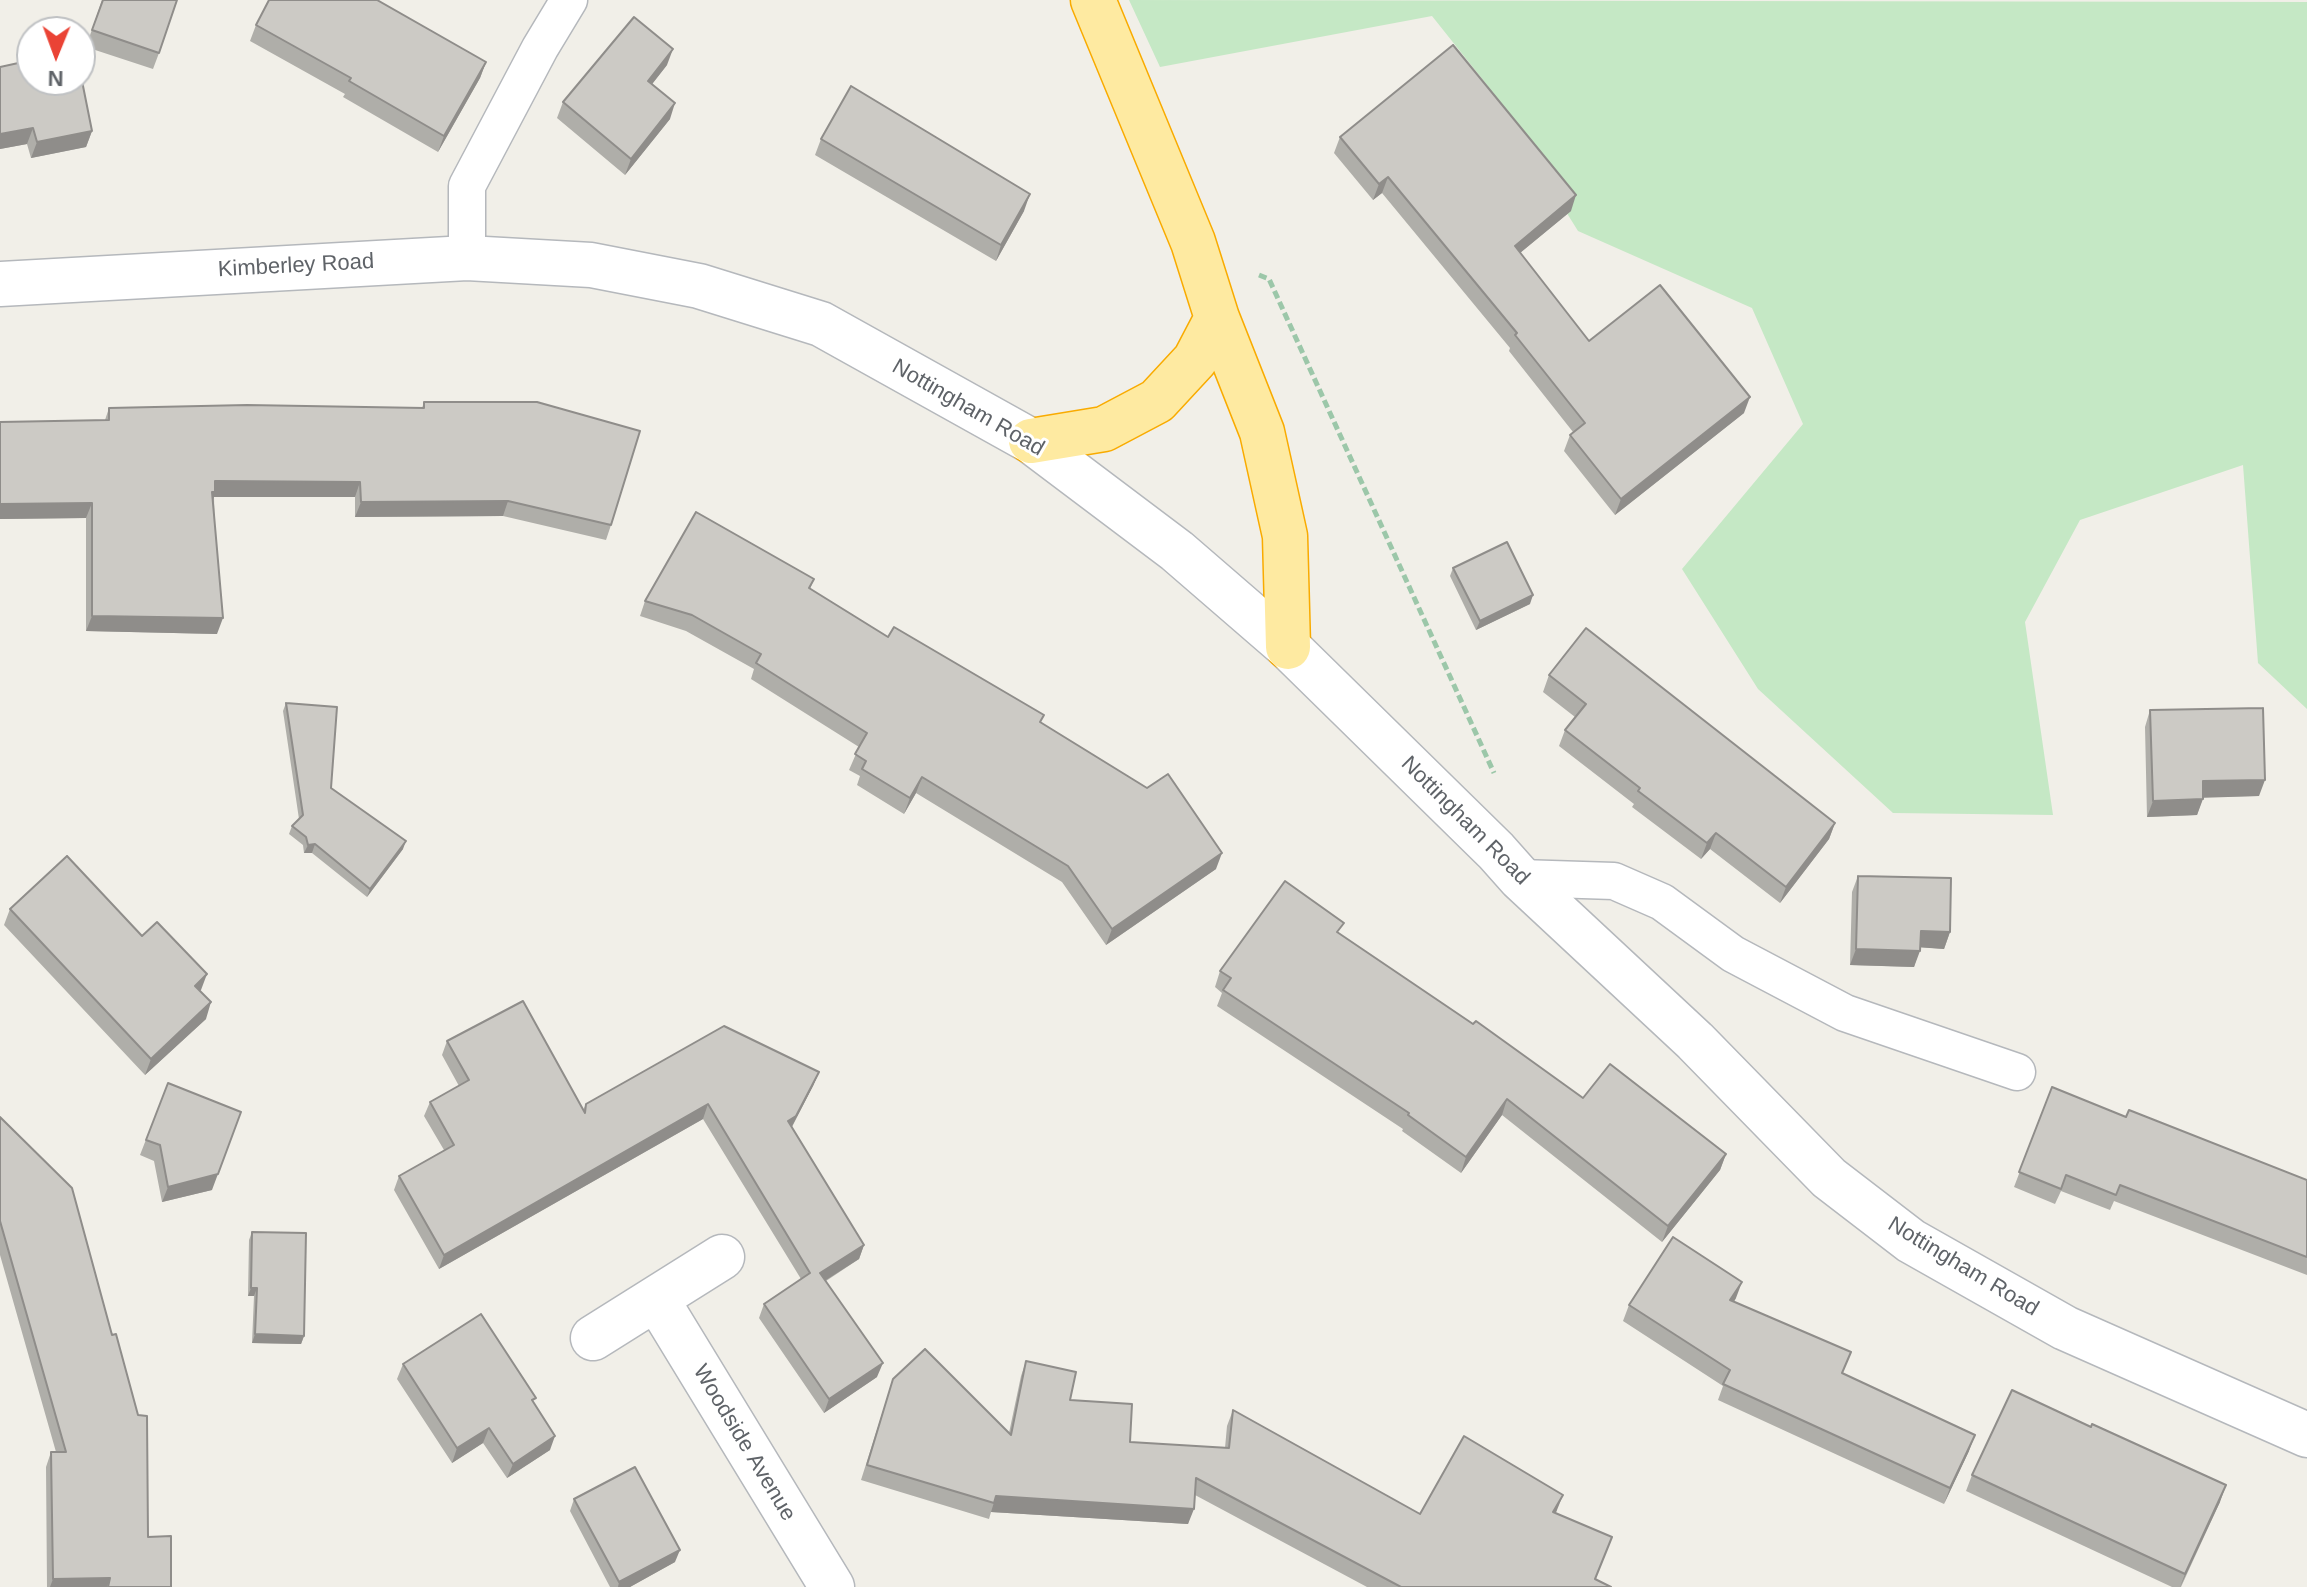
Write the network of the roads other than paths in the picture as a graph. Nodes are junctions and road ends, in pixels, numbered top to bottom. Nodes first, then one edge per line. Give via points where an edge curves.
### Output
1 (1093, 0) edge
2 (564, 2) edge
3 (467, 258) junction
4 (591, 265) joint
5 (0, 284) edge
6 (1217, 318) junction
7 (1031, 441) junction
8 (1288, 647) junction
9 (1520, 878) junction
10 (2017, 1072) dead end
11 (722, 1257) dead end
12 (657, 1300) junction
13 (593, 1338) dead end
14 (2307, 1435) edge
15 (832, 1587) edge

1 - 6 highway via 1193,242
2 - 3 lane via 467,186
3 - 4 street, Kimberley Road
3 - 5 street, Kimberley Road
4 - 7 street, Nottingham Road via 699,286 821,324
6 - 7 highway via 1195,360 1157,401 1104,429
6 - 8 highway via 1262,432 1285,536
7 - 8 street, Nottingham Road via 1177,551
8 - 9 street, Nottingham Road
9 - 10 lane via 1614,881 1662,902 1733,954 1845,1013
9 - 14 street, Nottingham Road via 1695,1041 1829,1178 1911,1241 2065,1328
11 - 12 street
12 - 13 street
12 - 15 street, Woodside Avenue

